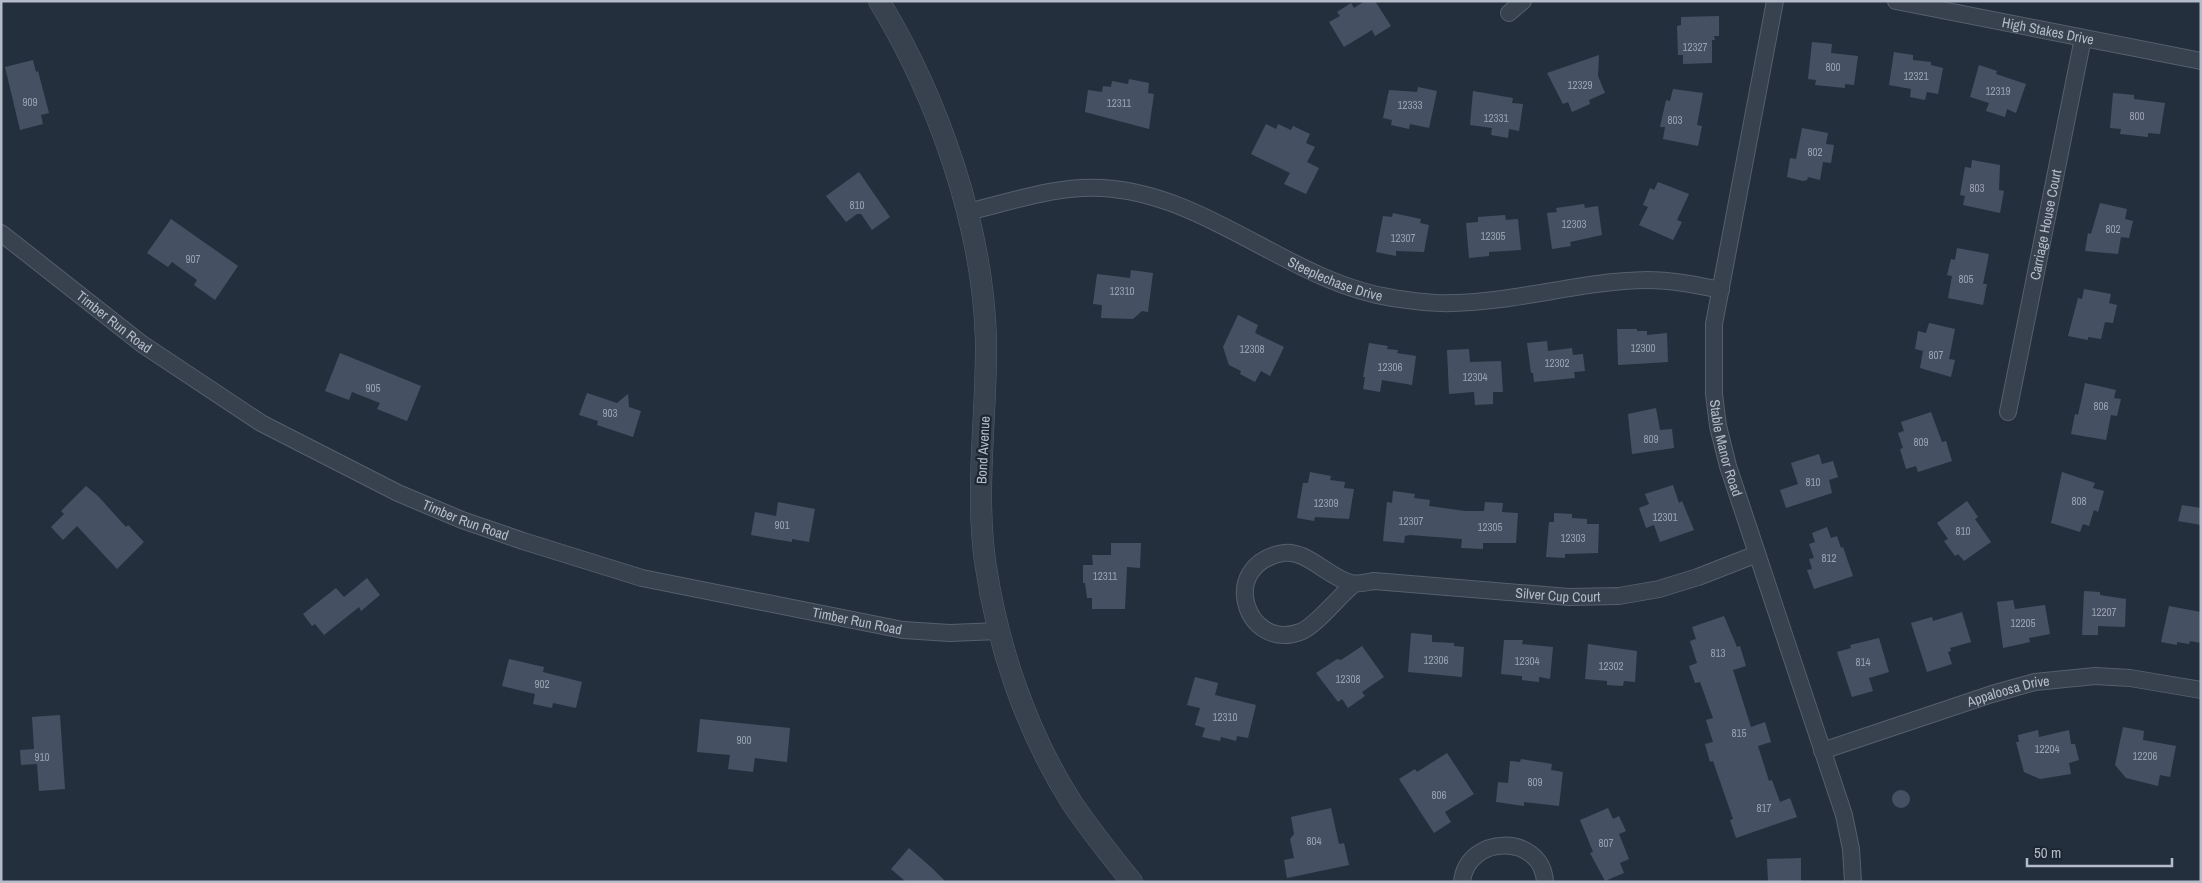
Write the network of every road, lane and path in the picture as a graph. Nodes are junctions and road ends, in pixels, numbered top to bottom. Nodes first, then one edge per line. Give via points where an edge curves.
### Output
1 (879, 1) edge
2 (1523, 1) edge
3 (1775, 1) edge
4 (1896, 1) edge
5 (1509, 13) dead end
6 (2083, 38) junction
7 (2201, 61) edge
8 (967, 212) junction
9 (1, 233) edge
10 (1721, 290) junction
11 (2008, 412) dead end
12 (1757, 554) junction
13 (1354, 584) junction
14 (999, 631) junction
15 (2201, 690) edge
16 (1822, 750) junction
17 (1132, 882) edge
18 (1462, 882) edge
19 (1545, 882) edge
20 (1853, 882) edge

1 - 8 street, Bond Avenue via 920,80
2 - 5 street
3 - 10 street, Stable Manor Road
4 - 6 street, High Stakes Drive
6 - 7 street, High Stakes Drive
6 - 11 street, Carriage House Court
8 - 10 street, Steeplechase Drive via 1051,192 1100,188 1126,191 1173,203 1337,283 1383,296 1423,302 1476,302 1647,280 1683,282
8 - 14 street, Bond Avenue via 978,257 986,339 982,535
9 - 14 street, Timber Run Road via 142,344 260,423 398,493 462,520 642,578 904,630 950,633
10 - 12 street, Stable Manor Road via 1712,355 1717,418 1728,466
12 - 13 street, Silver Cup Court via 1678,583 1619,596 1569,597 1374,581
12 - 16 street, Stable Manor Road
13 - 13 street, Silver Cup Court via 1339,579 1305,558 1286,553 1266,560 1250,572 1245,600 1248,611 1261,628 1290,634 1317,622
14 - 17 street, Bond Avenue via 1020,697 1048,759 1072,801
15 - 16 street, Appaloosa Drive via 2130,678 2095,676 2035,682
16 - 20 street, Stable Manor Road via 1844,816
18 - 19 street via 1473,857 1495,845 1505,844 1526,850 1536,858

